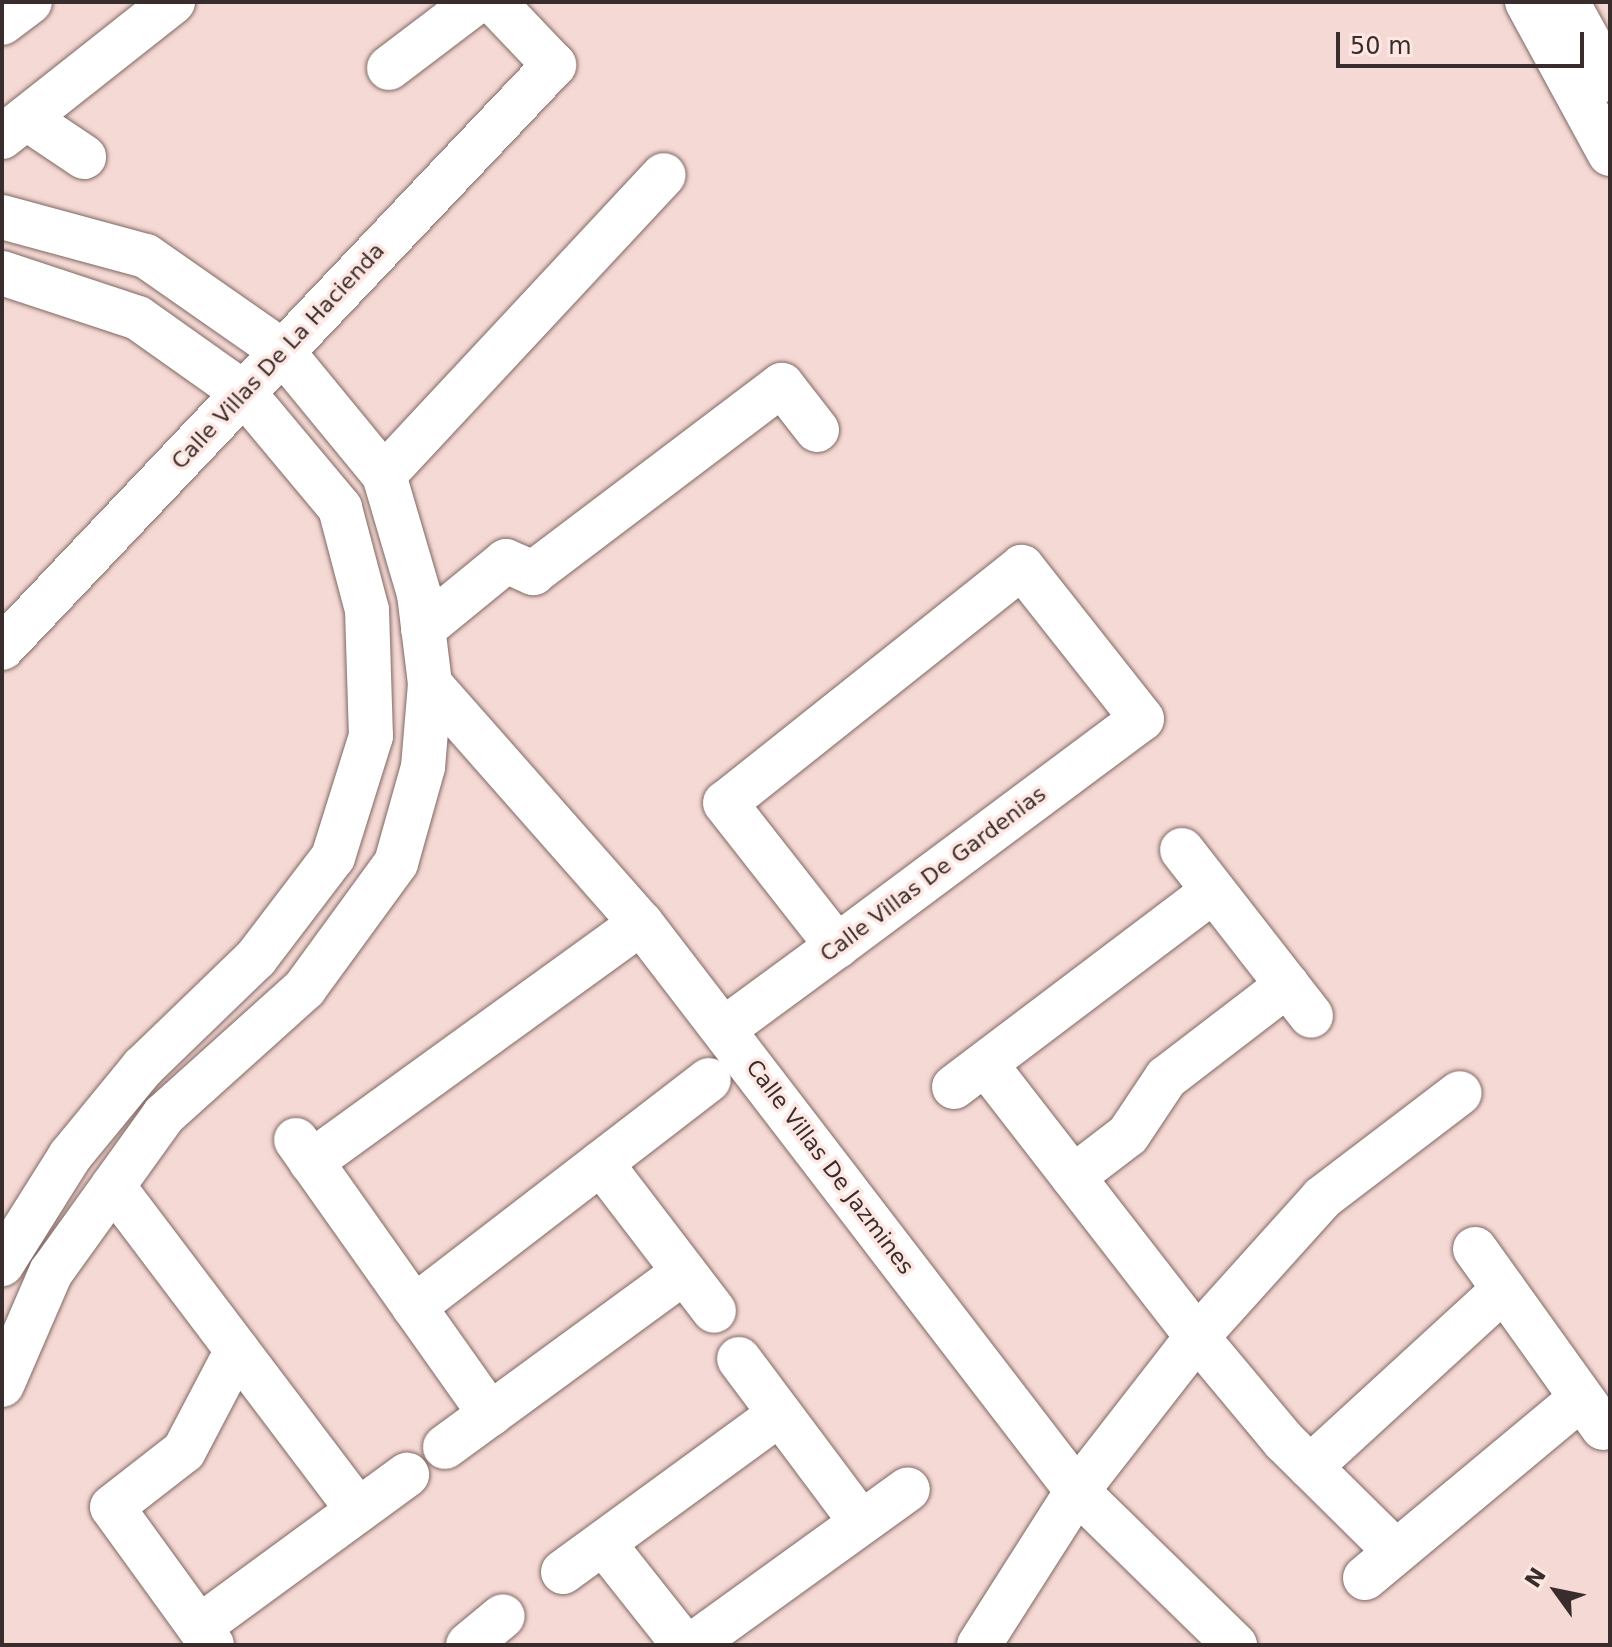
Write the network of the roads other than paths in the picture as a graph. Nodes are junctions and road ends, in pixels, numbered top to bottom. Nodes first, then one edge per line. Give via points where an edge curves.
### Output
1 (30, 2) edge
2 (173, 2) edge
3 (476, 2) edge
4 (494, 2) edge
5 (1527, 2) edge
6 (1567, 2) edge
7 (2, 23) edge
8 (389, 68) dead end
9 (1610, 80) edge
10 (14, 128) edge
11 (1610, 154) edge
12 (84, 157) dead end
13 (664, 175) dead end
14 (2, 217) edge
15 (2, 273) edge
16 (282, 351) junction
17 (244, 393) junction
18 (817, 430) dead end
19 (384, 475) junction
20 (423, 629) junction
21 (2, 648) edge
22 (430, 684) junction
23 (1182, 850) dead end
24 (1213, 891) junction
25 (641, 923) junction
26 (837, 946) junction
27 (724, 1029) junction
28 (709, 1080) dead end
29 (1460, 1093) dead end
30 (601, 1163) junction
31 (1073, 1177) junction
32 (113, 1186) junction
33 (1475, 1249) dead end
34 (2, 1264) edge
35 (684, 1272) junction
36 (1504, 1289) junction
37 (414, 1307) junction
38 (714, 1311) dead end
39 (1197, 1337) junction
40 (237, 1350) junction
41 (739, 1359) dead end
42 (2, 1385) edge
43 (490, 1414) junction
44 (780, 1414) junction
45 (445, 1447) dead end
46 (1310, 1467) junction
47 (407, 1475) dead end
48 (908, 1489) dead end
49 (1077, 1491) junction
50 (358, 1510) junction
51 (860, 1521) junction
52 (604, 1544) junction
53 (563, 1572) dead end
54 (503, 1616) dead end
55 (205, 1636) edge
56 (1224, 1641) edge
57 (468, 1645) edge
58 (684, 1645) edge
59 (692, 1645) edge
60 (979, 1645) edge

1 - 7 street
2 - 10 street
3 - 8 street
4 - 16 street, Calle Villas De La Hacienda via 554,65
5 - 11 street
6 - 9 street
10 - 12 street
13 - 19 street
14 - 16 street via 146,256
15 - 17 street via 138,318
16 - 17 street, Calle Villas De La Hacienda
16 - 19 street
17 - 21 street, Calle Villas De La Hacienda
17 - 34 street via 340,508 367,610 371,736 333,857 256,958 143,1067 70,1156
18 - 20 street via 782,385 533,573 506,561
19 - 20 street
20 - 22 street
22 - 25 street, Calle Villas De Jazmines
22 - 32 street via 423,767 396,863 305,988 261,1022 164,1115
23 - 24 street
24 - 31 street via 1299,1001 1166,1078 1128,1135
24 - 31 street via 971,1077
25 - 27 street, Calle Villas De Jazmines
25 - 37 street via 303,1150
26 - 26 street, Calle Villas De Gardenias via 1142,719 1022,567 725,803
26 - 27 street, Calle Villas De Gardenias
27 - 49 street, Calle Villas De Jazmines
28 - 30 street
29 - 39 street via 1322,1198
30 - 35 street
30 - 37 street
31 - 39 street
32 - 40 street
32 - 42 street via 51,1272
33 - 36 street
35 - 38 street
35 - 43 street
36 - 46 street
36 - 46 street via 1592,1413 1380,1565
37 - 43 street
39 - 46 street
39 - 49 street
40 - 50 street
40 - 55 street via 184,1451 112,1507
41 - 44 street
43 - 45 street
44 - 51 street
44 - 52 street
47 - 50 street
48 - 51 street
49 - 56 street, Calle Villas De Jazmines
49 - 60 street
50 - 55 street
51 - 59 street
52 - 53 street
52 - 58 street
54 - 57 street

